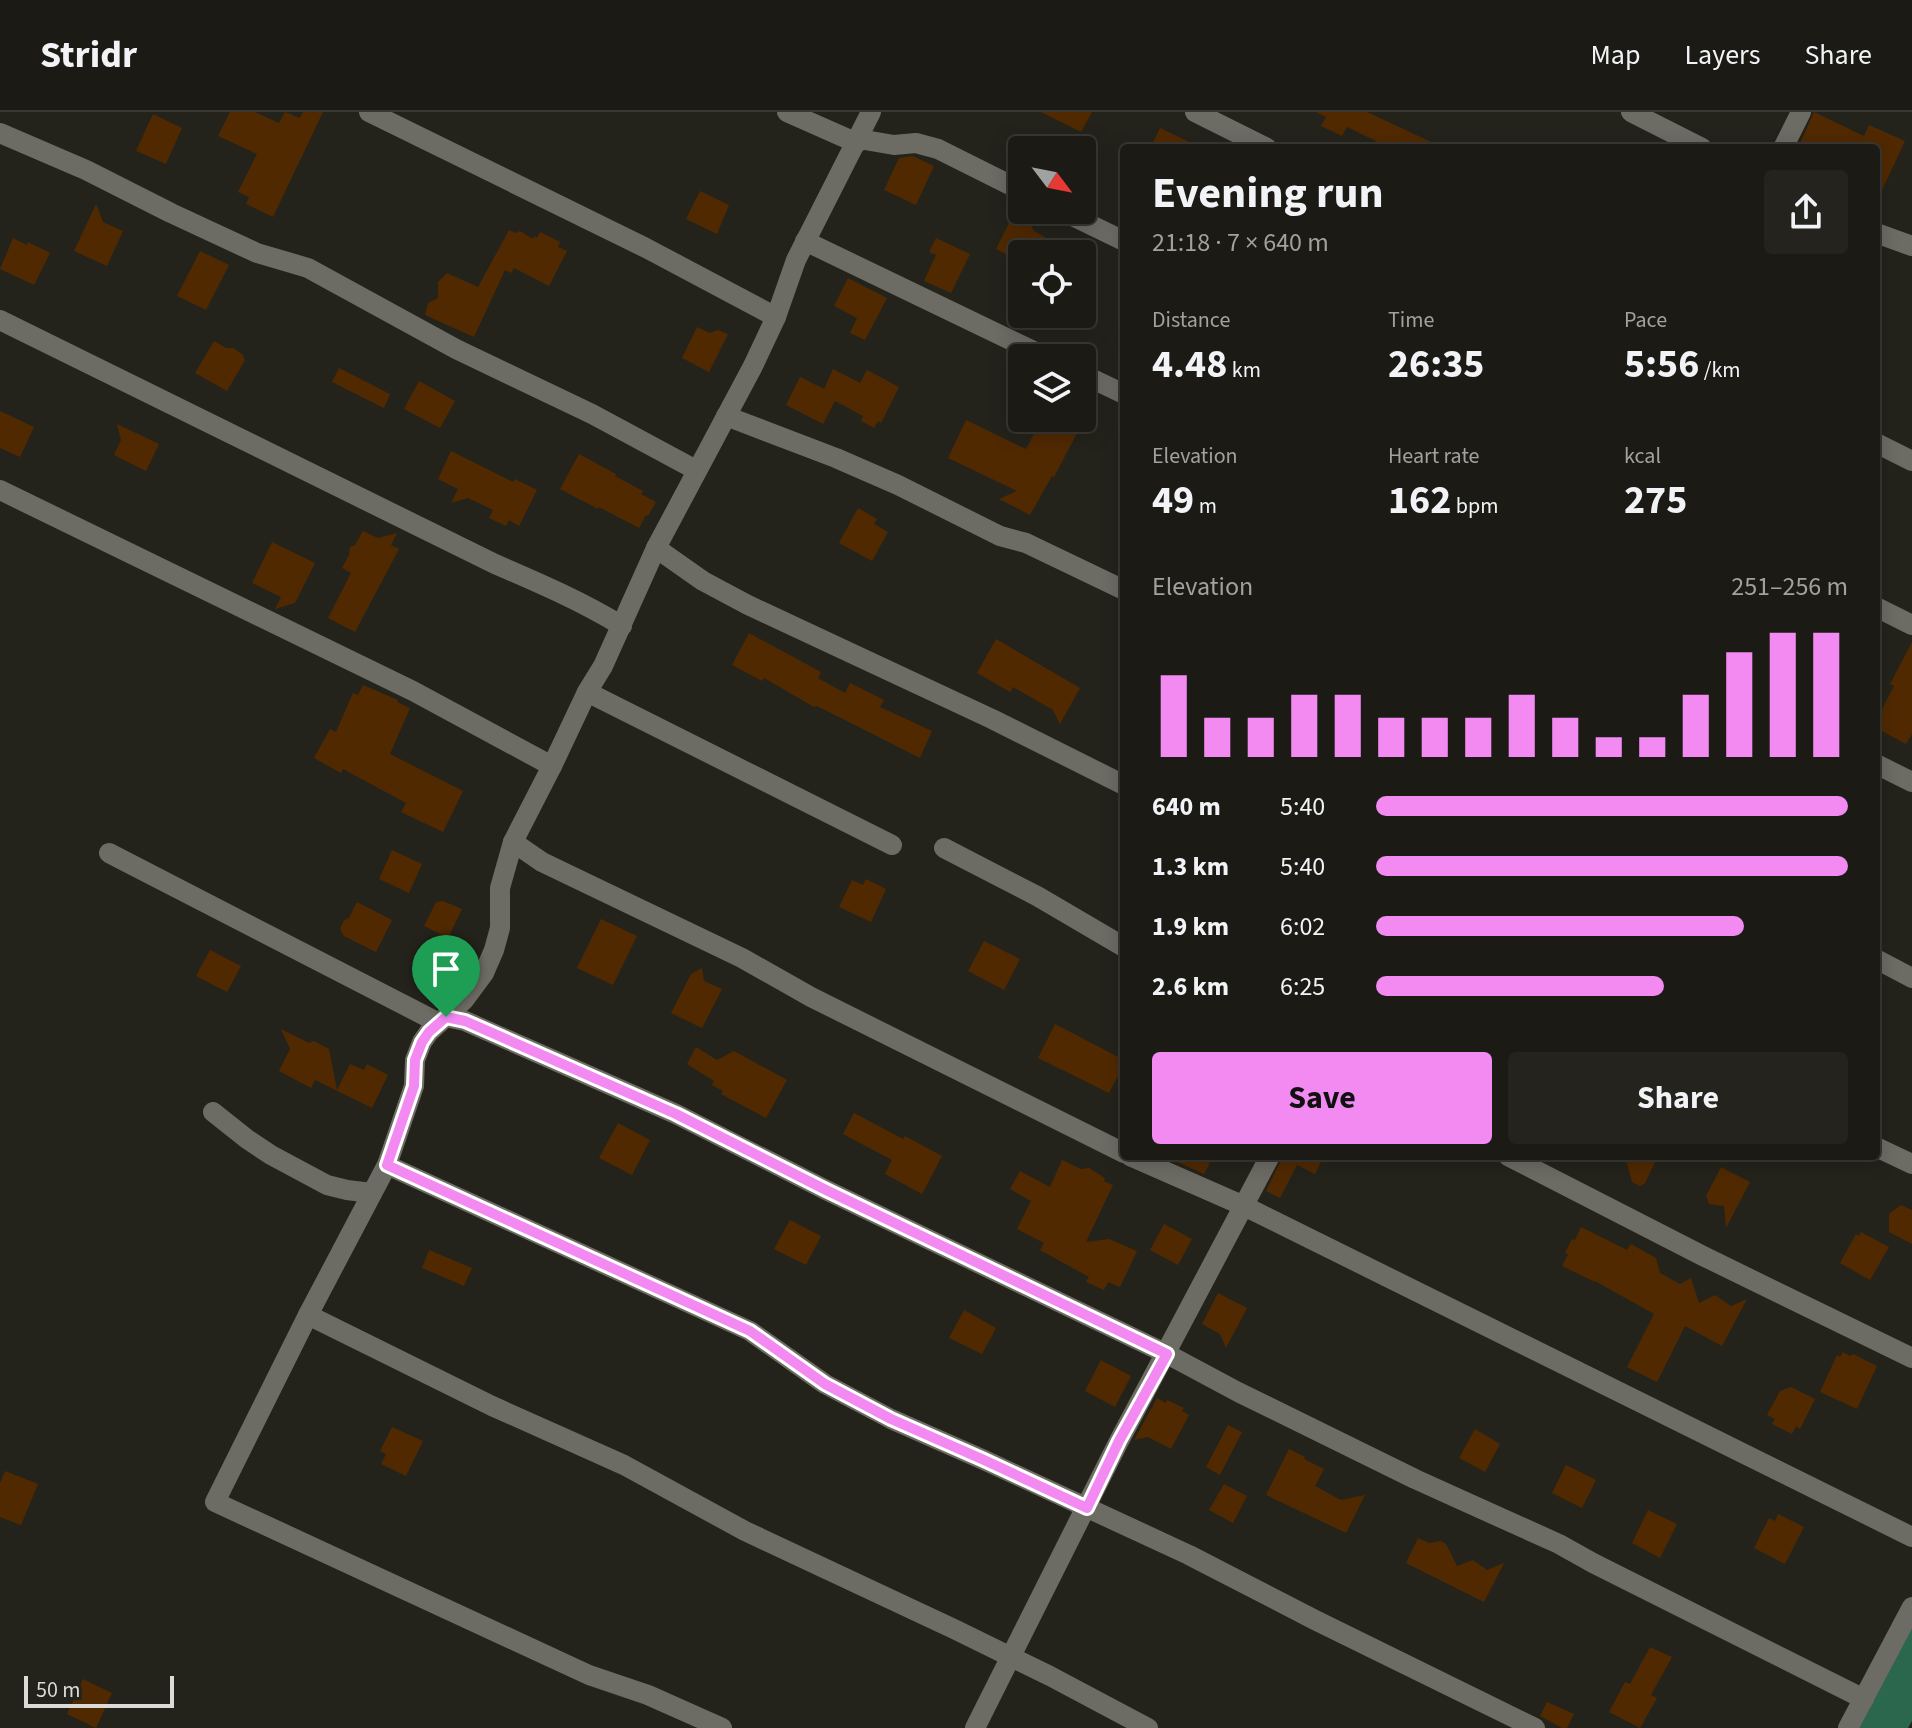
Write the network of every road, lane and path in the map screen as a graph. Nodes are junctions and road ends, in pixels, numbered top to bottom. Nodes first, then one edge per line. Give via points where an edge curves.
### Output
1 (369, 112) edge
2 (787, 112) edge
3 (871, 112) edge
4 (1195, 112) edge
5 (1631, 112) edge
6 (1801, 112) edge
7 (0, 133) edge
8 (858, 141) junction
9 (1259, 144) edge
10 (1694, 144) edge
11 (1785, 144) edge
12 (1008, 184) edge
13 (1089, 224) edge
14 (1880, 234) edge
15 (1120, 239) edge
16 (805, 241) junction
17 (1912, 246) edge
18 (776, 317) junction
19 (0, 320) edge
20 (1019, 344) edge
21 (1096, 381) edge
22 (1120, 392) edge
23 (726, 416) junction
24 (1880, 445) edge
25 (1912, 461) edge
26 (696, 470) junction
27 (0, 490) edge
28 (656, 548) junction
29 (1120, 588) edge
30 (1880, 609) edge
31 (1912, 625) edge
32 (622, 626) junction
33 (587, 692) junction
34 (552, 766) junction
35 (1880, 766) edge
36 (1912, 782) edge
37 (1120, 783) edge
38 (513, 842) junction
39 (892, 845) dead end
40 (944, 848) dead end
41 (109, 853) dead end
42 (1120, 945) edge
43 (1880, 961) edge
44 (1912, 978) edge
45 (442, 1020) junction
46 (213, 1112) dead end
47 (1880, 1149) edge
48 (1120, 1151) edge
49 (1139, 1160) edge
50 (1268, 1160) edge
51 (1516, 1160) edge
52 (1912, 1164) edge
53 (387, 1165) junction
54 (372, 1193) junction
55 (1244, 1206) junction
56 (308, 1315) junction
57 (1167, 1354) junction
58 (1912, 1358) edge
59 (1087, 1508) junction
60 (1912, 1537) edge
61 (1912, 1607) edge
62 (1012, 1658) junction
63 (1864, 1699) junction
64 (722, 1728) edge
65 (975, 1728) edge
66 (1148, 1728) edge
67 (1535, 1728) edge
68 (1848, 1728) edge

1 - 18 street
2 - 8 street
3 - 8 street
4 - 9 street
5 - 10 street
6 - 11 street
7 - 26 street via 257,253 308,268
8 - 12 street via 938,149
8 - 16 street
13 - 15 street
14 - 17 street
16 - 18 street
16 - 20 street
18 - 23 street
19 - 32 street
21 - 22 street
23 - 26 street
23 - 29 street via 898,485
24 - 25 street
26 - 28 street
27 - 34 street via 413,691
28 - 32 street
28 - 37 street via 748,605
30 - 31 street
32 - 33 street
33 - 34 street
33 - 39 street
34 - 38 street
35 - 36 street
38 - 45 street via 500,888 494,950 464,1000
38 - 48 street via 542,862
40 - 42 street
41 - 45 street
43 - 44 street
45 - 53 street via 422,1042 415,1060 414,1086
45 - 57 street via 465,1021 676,1114
46 - 54 street via 271,1155 327,1185
47 - 52 street
49 - 55 street
50 - 55 street
51 - 58 street
53 - 54 street
53 - 59 street via 750,1331 825,1384 891,1419
54 - 56 street
55 - 57 street
55 - 60 street
56 - 62 street
56 - 64 street via 215,1502 589,1675
57 - 59 street
57 - 63 street
59 - 62 street
59 - 67 street
61 - 63 street
62 - 65 street
62 - 66 street
63 - 68 street

